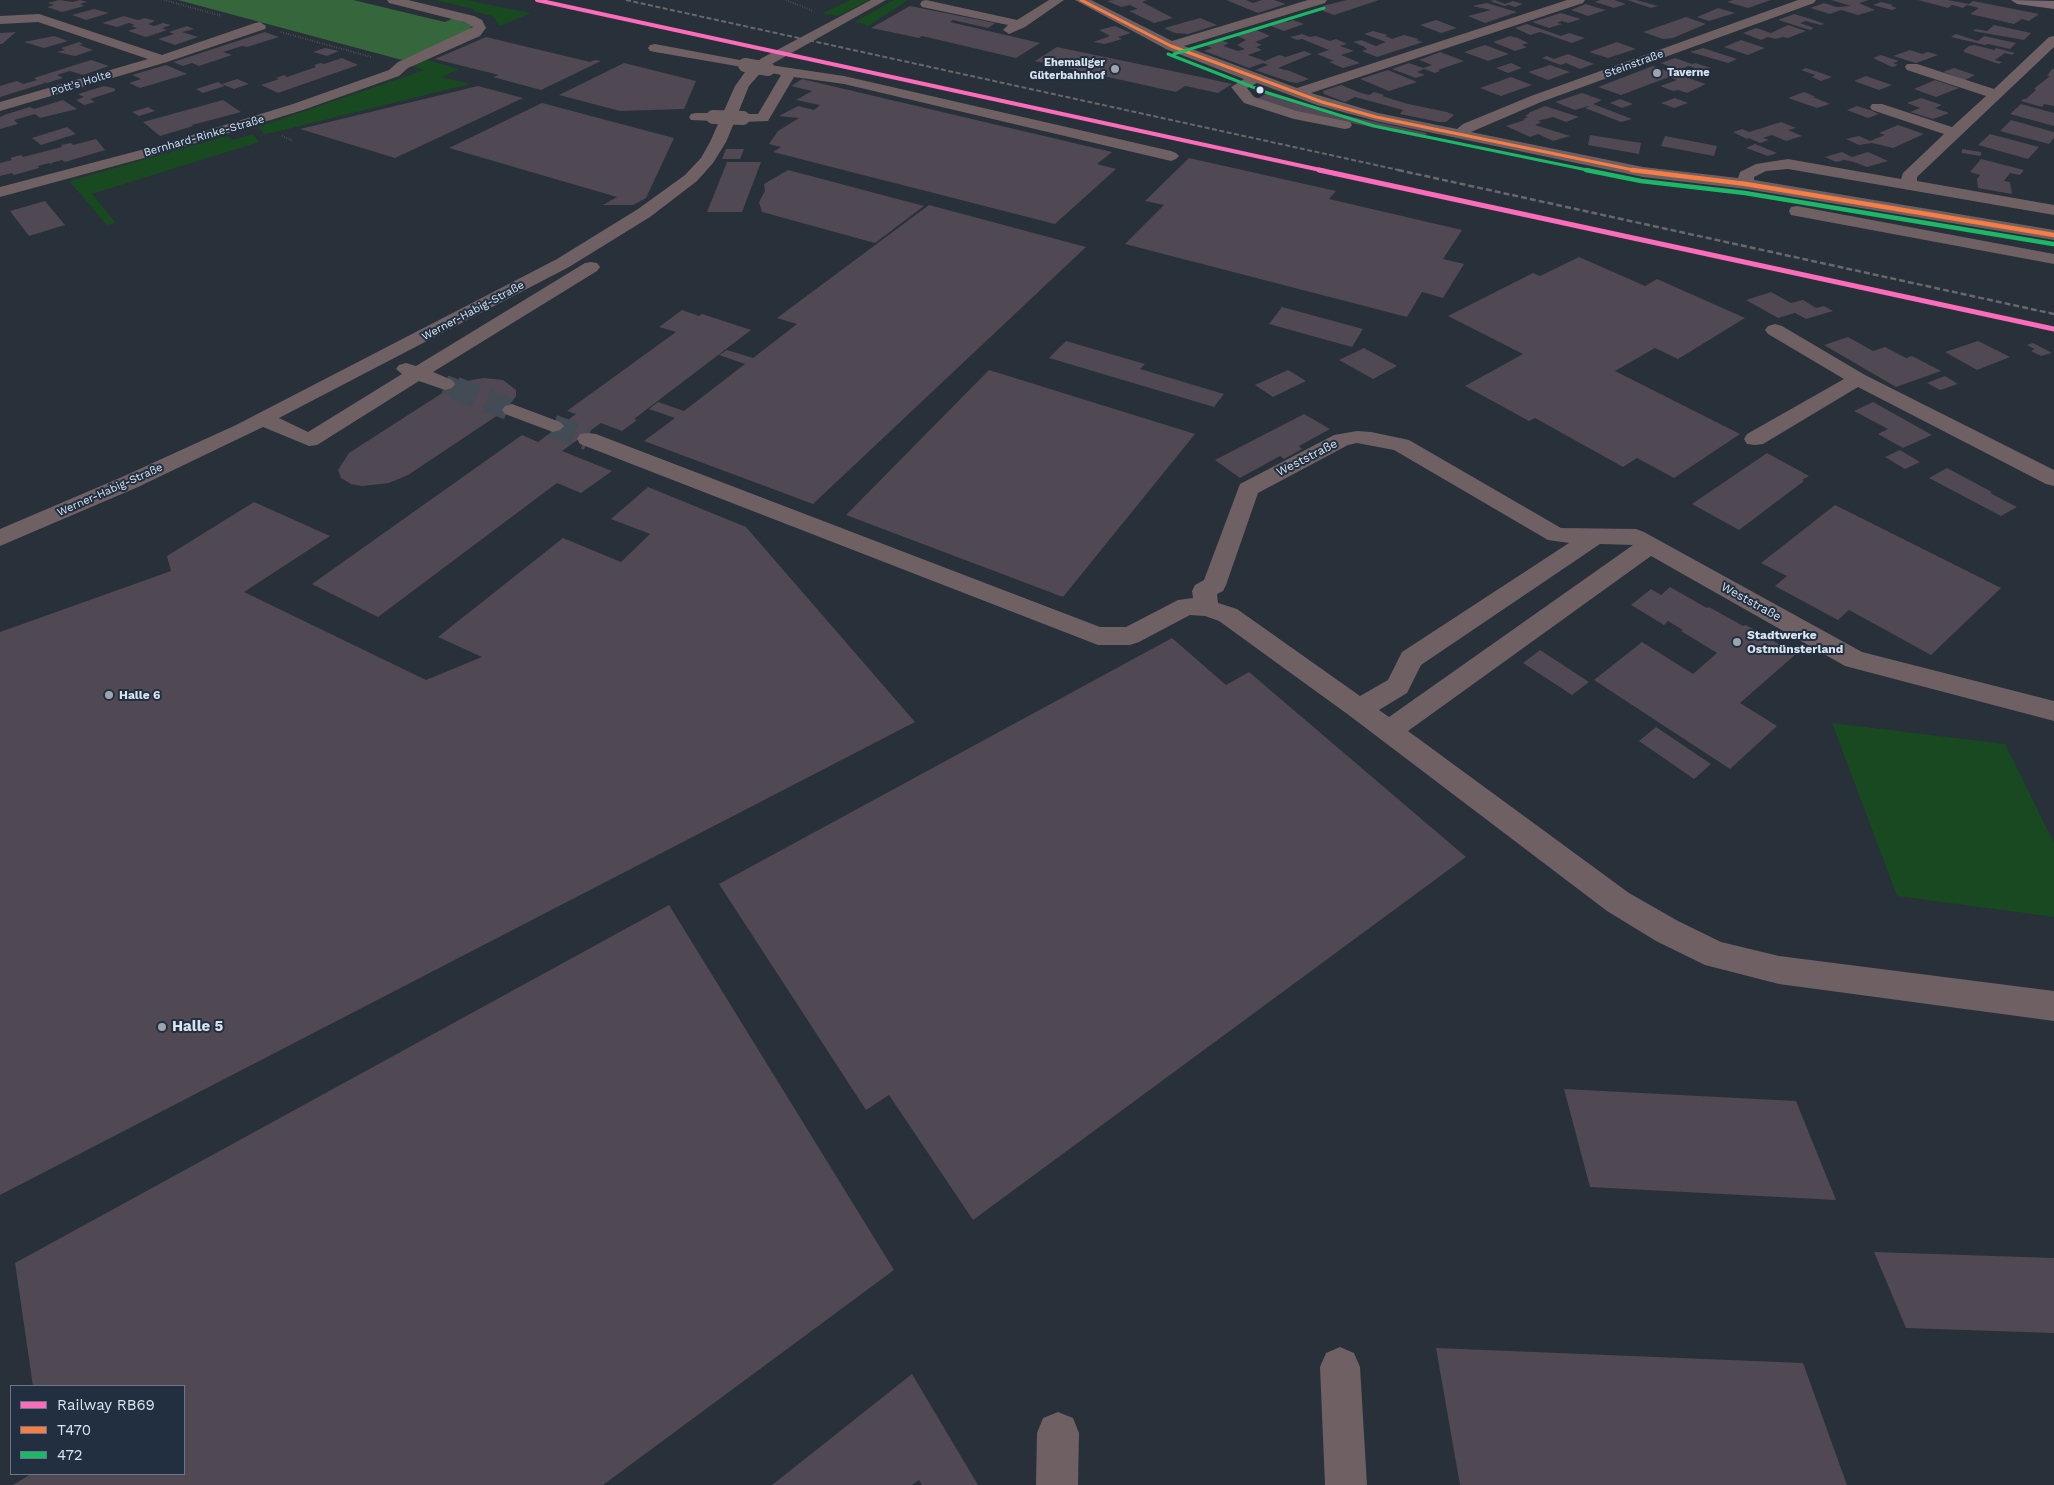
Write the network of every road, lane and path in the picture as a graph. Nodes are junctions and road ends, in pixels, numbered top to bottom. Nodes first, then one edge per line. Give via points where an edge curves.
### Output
1 (393, 0) edge
2 (786, 0) edge
3 (880, 0) edge
4 (1058, 0) edge
5 (1081, 0) edge
6 (1321, 0) edge
7 (1579, 0) edge
8 (1810, 0) edge
9 (2017, 0) edge
10 (926, 4) dead end
11 (2054, 5) edge
12 (819, 13) dead end
13 (0, 20) edge
14 (1020, 24) junction
15 (260, 26) dead end
16 (1009, 30) dead end
17 (2054, 40) edge
18 (1171, 46) junction
19 (655, 48) dead end
20 (162, 59) junction
21 (1912, 67) dead end
22 (792, 72) junction
23 (1254, 79) junction
24 (1297, 93) junction
25 (1995, 94) junction
26 (0, 106) edge
27 (1877, 107) dead end
28 (696, 116) dead end
29 (1955, 133) junction
30 (1461, 134) junction
31 (1171, 156) dead end
32 (1746, 184) junction
33 (1908, 184) junction
34 (1774, 188) junction
35 (0, 192) edge
36 (1791, 209) junction
37 (2054, 210) edge
38 (2054, 234) edge
39 (577, 254) junction
40 (2054, 259) edge
41 (1775, 330) dead end
42 (382, 358) junction
43 (420, 374) junction
44 (1858, 379) junction
45 (446, 384) tunnel mouth
46 (512, 410) tunnel mouth
47 (264, 419) junction
48 (553, 426) tunnel mouth
49 (588, 439) tunnel mouth
50 (1755, 439) dead end
51 (2054, 479) edge
52 (1594, 537) junction
53 (0, 538) edge
54 (1650, 545) junction
55 (1207, 608) junction
56 (1359, 709) junction
57 (2054, 711) edge
58 (1389, 731) junction
59 (2054, 1006) edge
60 (1340, 1367) dead end
61 (1058, 1433) dead end
62 (1057, 1485) edge
63 (1346, 1485) edge

1 - 35 street, Bernhard-Rinke-Straße via 469,18 480,26 475,33 403,65 394,73 267,118
2 - 12 path
3 - 39 street, Werner-Habig-Straße via 752,72 742,86 718,142 691,178 644,213
4 - 14 street
5 - 18 street
6 - 18 street
7 - 24 street
8 - 30 street, Steinstraße via 1536,99 1468,127
9 - 11 main road
10 - 14 street
13 - 20 street via 39,18
14 - 16 street
15 - 20 street, Pott's Holte
17 - 25 street
18 - 23 street
19 - 22 street, bridge
20 - 26 street, Pott's Holte
21 - 25 street
22 - 28 street, bridge via 763,118
22 - 31 street via 844,80
23 - 24 street
23 - 36 street via 1238,87 1249,100 1294,114 1575,173 1622,177
24 - 30 street via 1376,117
25 - 29 street
27 - 29 street
29 - 33 street via 1909,176
30 - 32 street via 1643,172
32 - 33 street via 1746,175 1762,167 1788,164
32 - 34 street
33 - 37 street
34 - 36 street via 1773,196
34 - 38 street
36 - 40 street
39 - 42 street, Werner-Habig-Straße
39 - 43 street via 602,261
41 - 44 street
42 - 43 street
42 - 47 street, Werner-Habig-Straße
43 - 45 street
43 - 47 street via 309,440
44 - 50 street
44 - 51 street
46 - 48 street
47 - 53 street, Werner-Habig-Straße
49 - 55 street via 1098,636 1130,636 1187,606
52 - 54 street, Weststraße via 1636,538
52 - 55 street, Weststraße via 1556,535 1401,446 1357,437 1342,440 1248,489 1214,585 1204,592
52 - 56 street via 1411,659 1398,686
54 - 57 street, Weststraße via 1854,659
54 - 58 street
55 - 56 street via 1228,615
56 - 58 street
58 - 59 street via 1618,902 1716,955 1779,970
60 - 63 street
61 - 62 street

